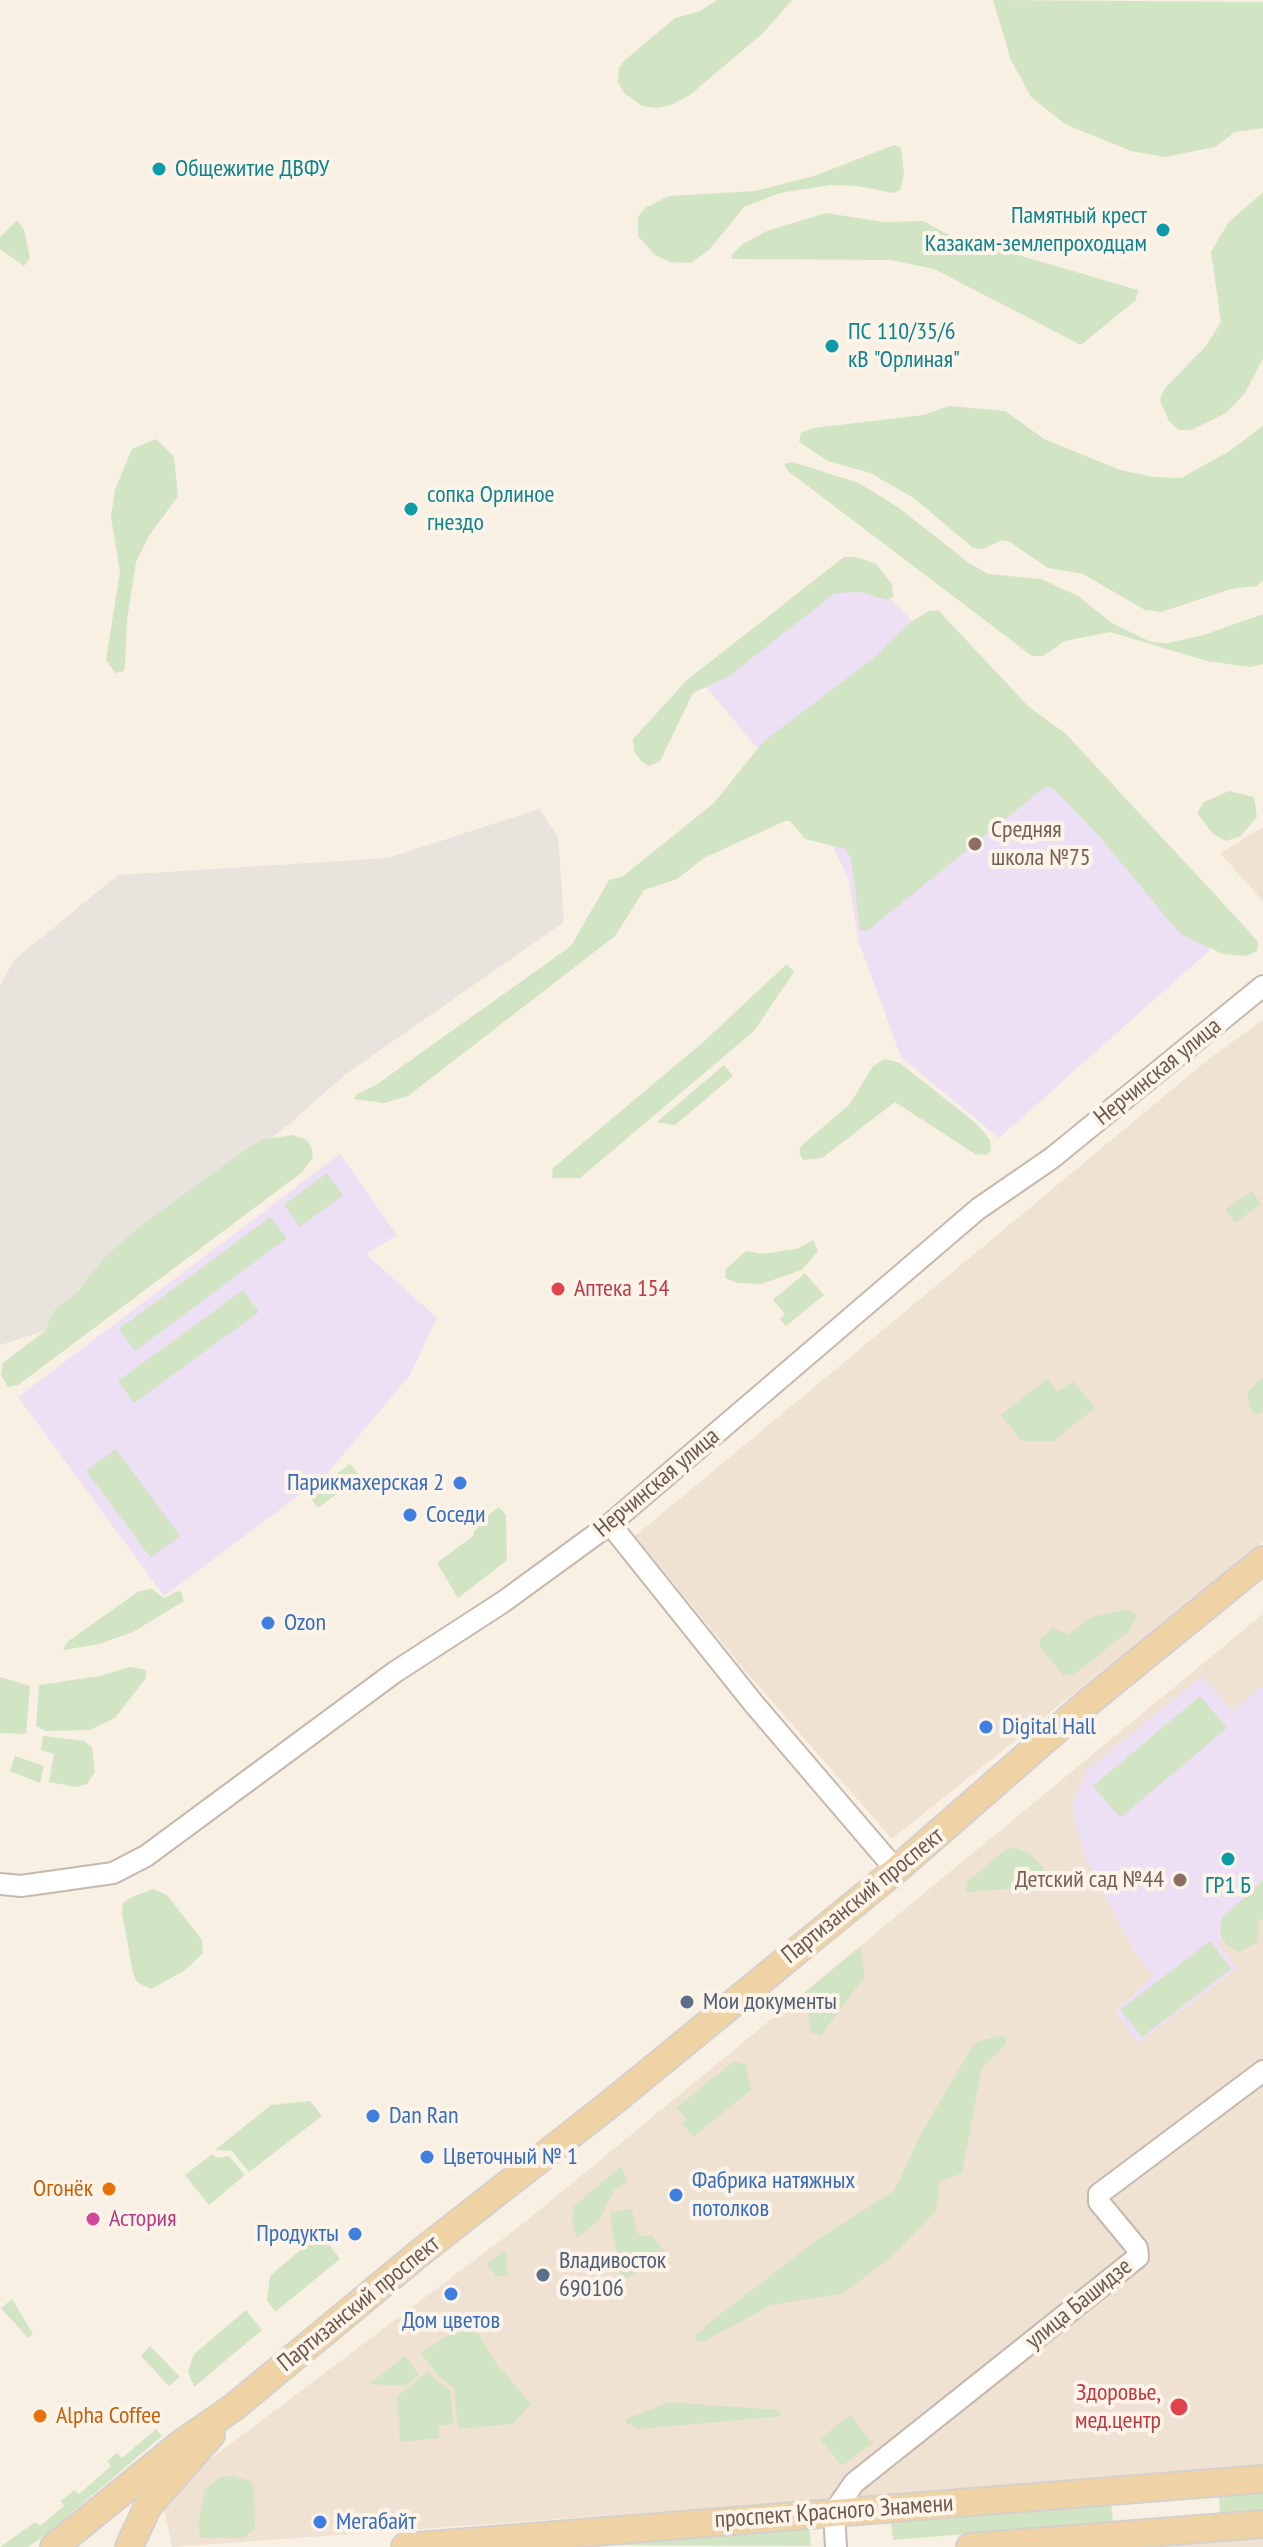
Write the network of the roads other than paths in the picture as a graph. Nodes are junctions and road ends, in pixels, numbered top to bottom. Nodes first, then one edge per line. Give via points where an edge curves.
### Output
1 (1263, 986) edge
2 (610, 1524) junction
3 (1263, 1560) edge
4 (896, 1870) junction
5 (0, 1884) edge
6 (1263, 2071) edge
7 (234, 2407) junction
8 (1263, 2479) edge
9 (148, 2506) junction
10 (834, 2512) junction
11 (1263, 2524) edge
12 (530, 2542) edge
13 (60, 2544) edge
14 (129, 2547) edge
15 (153, 2547) edge
16 (405, 2547) edge
17 (836, 2547) edge
18 (970, 2547) edge

1 - 2 street, Нерчинская улица via 1063,1149 978,1209
2 - 4 street
2 - 5 street, Нерчинская улица via 395,1672 146,1856 113,1873 21,1886
3 - 4 main road, Партизанский проспект via 1086,1704
4 - 7 main road, Партизанский проспект
6 - 10 street, улица Башидзе via 1099,2194 1099,2202 1137,2248 1138,2257 854,2483
7 - 9 main road, Партизанский проспект
7 - 13 main road, Партизанский проспект
8 - 10 main road, проспект Красного Знамени
9 - 14 main road, Партизанский проспект
9 - 15 main road via 146,2524
10 - 12 main road, проспект Красного Знамени
10 - 17 street
11 - 18 main road, проспект Красного Знамени
12 - 16 main road, проспект Красного Знамени

